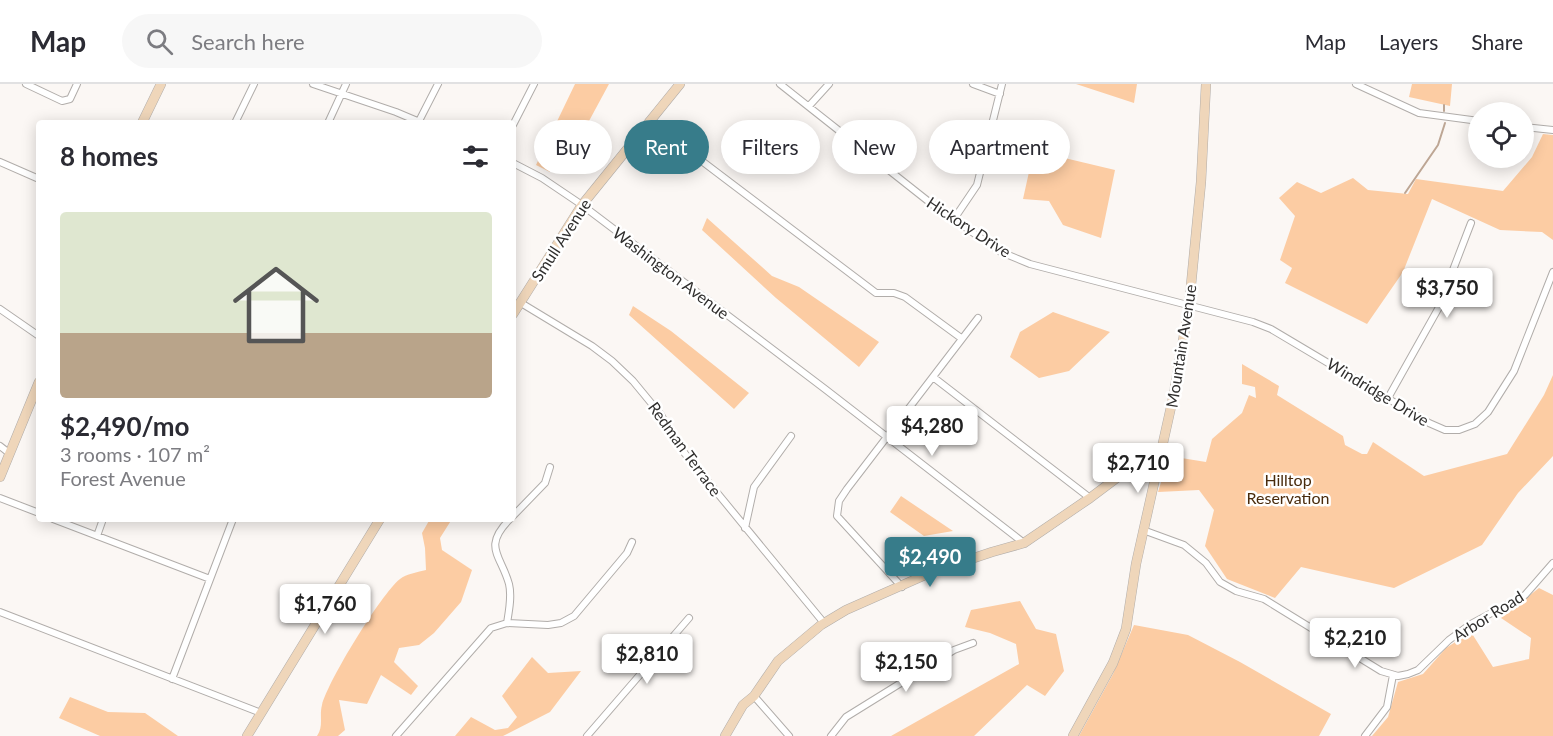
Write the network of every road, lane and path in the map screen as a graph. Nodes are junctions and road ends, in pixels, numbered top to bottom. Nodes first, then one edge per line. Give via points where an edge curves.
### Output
1 (26, 84) edge
2 (77, 84) edge
3 (161, 84) edge
4 (254, 84) edge
5 (313, 84) edge
6 (346, 84) edge
7 (438, 84) edge
8 (534, 84) edge
9 (680, 84) edge
10 (780, 84) edge
11 (829, 84) edge
12 (973, 84) edge
13 (1002, 84) edge
14 (1206, 84) edge
15 (1356, 84) edge
16 (342, 94) junction
17 (1000, 94) junction
18 (808, 106) junction
19 (143, 120) edge
20 (236, 120) edge
21 (329, 120) edge
22 (413, 120) edge
23 (421, 120) edge
24 (516, 120) edge
25 (650, 120) edge
26 (1468, 120) edge
27 (1534, 127) edge
28 (1553, 130) edge
29 (624, 152) edge
30 (0, 162) edge
31 (516, 165) edge
32 (709, 166) edge
33 (36, 178) edge
34 (582, 205) junction
35 (954, 219) junction
36 (1471, 223) dead end
37 (1553, 272) edge
38 (521, 303) junction
39 (1189, 306) junction
40 (0, 309) edge
41 (516, 310) edge
42 (978, 318) dead end
43 (36, 334) edge
44 (961, 338) junction
45 (933, 377) junction
46 (36, 389) edge
47 (1388, 398) junction
48 (791, 436) dead end
49 (886, 436) junction
50 (0, 446) edge
51 (9, 453) junction
52 (1159, 463) junction
53 (550, 467) dead end
54 (0, 477) edge
55 (0, 498) edge
56 (1090, 498) junction
57 (36, 512) edge
58 (516, 512) edge
59 (61, 522) edge
60 (102, 522) edge
61 (232, 522) edge
62 (378, 522) edge
63 (506, 522) edge
64 (745, 528) junction
65 (1143, 530) junction
66 (97, 536) junction
67 (632, 542) dead end
68 (1024, 543) junction
69 (1553, 563) edge
70 (210, 579) junction
71 (902, 586) junction
72 (0, 612) edge
73 (689, 618) dead end
74 (507, 623) junction
75 (824, 623) junction
76 (973, 643) dead end
77 (1393, 675) junction
78 (172, 679) junction
79 (754, 696) junction
80 (261, 713) junction
81 (593, 728) junction
82 (247, 736) edge
83 (396, 736) edge
84 (586, 736) edge
85 (600, 736) edge
86 (725, 736) edge
87 (789, 736) edge
88 (831, 736) edge
89 (1073, 736) edge
90 (1365, 736) edge

1 - 2 street via 62,101 70,99
3 - 19 street
4 - 20 street
5 - 16 street
6 - 16 street
7 - 23 street
8 - 24 street
9 - 25 street, Smull Avenue
10 - 18 street, Hickory Drive
11 - 18 street
12 - 17 street
13 - 17 street
14 - 39 street, Mountain Avenue
15 - 26 street via 1419,113
16 - 21 street
16 - 22 street
17 - 35 street via 977,185
18 - 35 street, Hickory Drive
27 - 28 street
29 - 34 street, Smull Avenue
30 - 33 street
31 - 34 street, Washington Avenue
32 - 44 street via 876,293 905,297
34 - 38 street, Smull Avenue
34 - 49 street, Washington Avenue
35 - 39 street, Hickory Drive via 1001,252 1030,264
36 - 47 street via 1438,309
37 - 47 street, Windridge Drive via 1514,371 1488,412 1475,424 1454,430 1437,427
38 - 41 street, Smull Avenue
38 - 64 street, Redman Terrace via 592,346 633,381
39 - 47 street, Windridge Drive via 1271,329
39 - 52 street, Mountain Avenue
40 - 43 street
42 - 44 street
44 - 45 street
45 - 49 street
45 - 56 street
46 - 51 street
48 - 64 street via 754,487
49 - 68 street, Washington Avenue
49 - 71 street via 839,501 837,516
50 - 51 street
51 - 54 street
52 - 56 street via 1151,461 1130,468
52 - 65 street, Mountain Avenue
53 - 58 street via 545,483
55 - 57 street
56 - 68 street
59 - 66 street
60 - 66 street
61 - 70 street
62 - 80 street
63 - 74 street via 495,546 509,584
64 - 75 street, Redman Terrace
65 - 77 street via 1184,545 1206,563 1220,582 1264,600
65 - 89 street, Mountain Avenue via 1122,641
66 - 70 street
67 - 74 street via 574,616 548,625
68 - 71 street
69 - 77 street, Arbor Road via 1525,595 1456,635 1418,670
70 - 78 street
71 - 75 street
72 - 78 street
73 - 81 street
74 - 83 street via 484,635
75 - 79 street via 778,661
76 - 88 street via 954,650 854,711
77 - 90 street via 1388,707
78 - 80 street
79 - 86 street via 743,705
79 - 87 street
80 - 82 street
81 - 84 street
81 - 85 street

